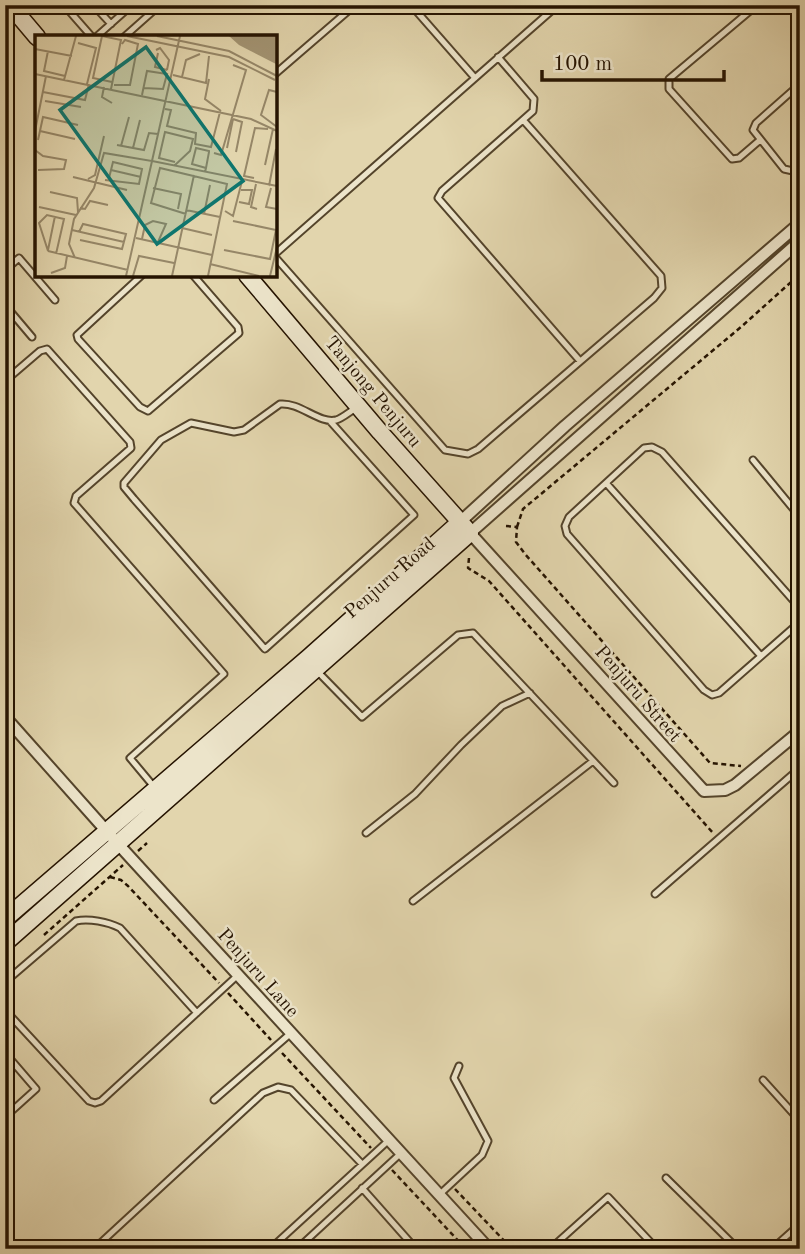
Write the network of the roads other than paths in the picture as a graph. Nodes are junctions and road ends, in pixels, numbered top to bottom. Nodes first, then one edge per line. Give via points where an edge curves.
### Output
1 (64, 5) edge
2 (132, 5) edge
3 (160, 5) edge
4 (355, 5) edge
5 (411, 5) edge
6 (558, 5) edge
7 (757, 5) edge
8 (789, 5) edge
9 (11, 6) edge
10 (98, 10) dead end
11 (800, 18) edge
12 (111, 24) junction
13 (35, 35) edge
14 (92, 35) edge
15 (97, 35) edge
16 (126, 35) edge
17 (498, 57) junction
18 (276, 73) edge
19 (475, 78) junction
20 (800, 84) edge
21 (524, 121) junction
22 (760, 140) junction
23 (800, 165) edge
24 (800, 223) edge
25 (800, 241) edge
26 (276, 254) edge
27 (276, 256) edge
28 (5, 270) edge
29 (141, 276) edge
30 (194, 276) edge
31 (248, 276) edge
32 (55, 300) dead end
33 (5, 305) edge
34 (32, 337) dead end
35 (580, 361) junction
36 (5, 381) edge
37 (358, 406) junction
38 (330, 421) junction
39 (753, 460) dead end
40 (606, 483) junction
41 (800, 517) edge
42 (465, 528) junction
43 (800, 608) edge
44 (800, 622) edge
45 (761, 656) junction
46 (315, 670) junction
47 (530, 693) junction
48 (5, 716) edge
49 (800, 732) edge
50 (593, 761) junction
51 (800, 768) edge
52 (614, 783) dead end
53 (155, 789) junction
54 (366, 833) dead end
55 (113, 838) junction
56 (655, 894) dead end
57 (413, 901) dead end
58 (5, 919) edge
59 (5, 943) edge
60 (238, 975) junction
61 (5, 982) edge
62 (5, 1010) edge
63 (197, 1013) junction
64 (291, 1033) junction
65 (5, 1053) edge
66 (458, 1066) dead end
67 (763, 1080) dead end
68 (214, 1100) dead end
69 (5, 1117) edge
70 (800, 1121) edge
71 (389, 1140) junction
72 (401, 1153) junction
73 (362, 1164) junction
74 (666, 1178) dead end
75 (362, 1188) junction
76 (439, 1195) junction
77 (800, 1224) edge
78 (94, 1249) edge
79 (270, 1249) edge
80 (297, 1249) edge
81 (416, 1249) edge
82 (489, 1249) edge
83 (550, 1249) edge
84 (657, 1249) edge
85 (738, 1249) edge
86 (772, 1249) edge

1 - 14 lane
2 - 12 lane
3 - 16 lane
4 - 18 lane
5 - 19 lane
6 - 17 lane
7 - 22 lane via 667,85 732,159
8 - 11 lane
9 - 13 main road
10 - 12 lane
12 - 15 lane
17 - 19 lane
17 - 21 lane via 534,99 533,111
19 - 26 lane
20 - 22 lane via 756,122 753,130
21 - 35 lane via 663,281 654,298
21 - 35 lane via 438,198
22 - 23 lane via 784,169 793,171
24 - 42 street, Penjuru Road via 565,426
25 - 42 street, Penjuru Road
27 - 35 lane via 445,450 468,454 478,449
28 - 32 lane via 19,258
29 - 30 lane via 77,335 148,411 239,333
31 - 37 main road, Tanjong Penjuru
33 - 34 lane
36 - 53 lane via 47,349 130,442 128,452 76,496 74,503 225,674 130,758
37 - 38 lane
37 - 42 main road, Tanjong Penjuru
38 - 38 lane via 286,403 271,408 244,430 191,423 161,440 124,483 265,649 414,515
39 - 41 lane
40 - 43 lane via 645,448 652,446 662,452
40 - 45 lane
40 - 45 lane via 569,517 567,534 695,679 712,695 719,693
42 - 46 main road, Penjuru Road
42 - 49 street, Penjuru Street via 704,791 736,785
42 - 53 main road, Penjuru Road
44 - 45 lane
46 - 47 lane via 362,717 458,635 473,633
46 - 55 main road, Penjuru Road
47 - 50 lane
47 - 54 lane via 502,706 415,794
48 - 55 street, Penjuru Lane
50 - 52 lane
50 - 57 lane
51 - 56 lane
53 - 55 main road, Penjuru Road
55 - 58 main road, Penjuru Road
55 - 59 main road, Penjuru Road
55 - 60 street, Penjuru Lane
60 - 63 lane
60 - 64 street, Penjuru Lane
61 - 63 lane via 76,921 112,924
62 - 63 lane via 89,1101 95,1102
64 - 68 lane
64 - 71 street, Penjuru Lane
65 - 69 lane via 36,1089
66 - 76 lane via 454,1077 488,1142 482,1155
67 - 70 lane
71 - 72 street, Penjuru Lane
71 - 73 lane
72 - 75 lane
72 - 76 street, Penjuru Lane
73 - 78 lane via 291,1090 278,1087 263,1093
73 - 79 lane
74 - 85 lane
75 - 80 lane
75 - 81 lane
76 - 82 street, Penjuru Lane
77 - 86 lane
83 - 84 lane via 608,1197

